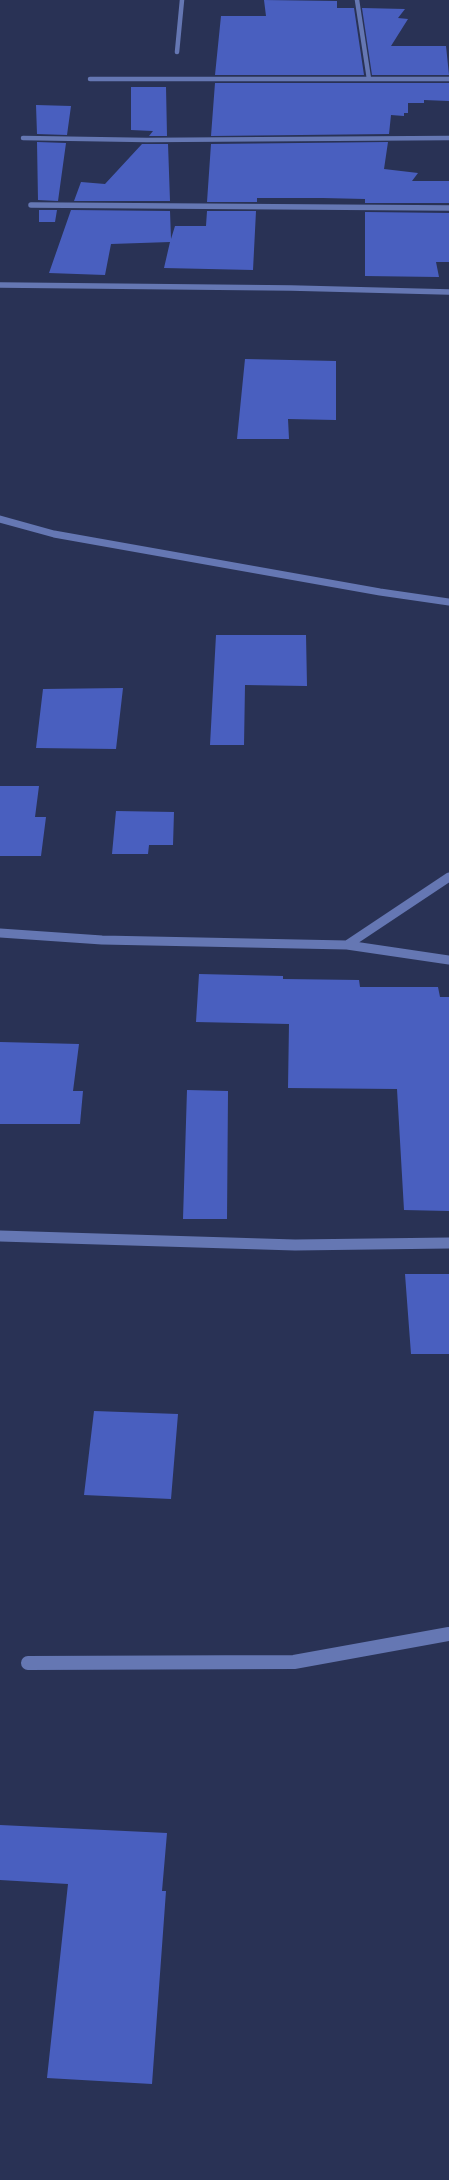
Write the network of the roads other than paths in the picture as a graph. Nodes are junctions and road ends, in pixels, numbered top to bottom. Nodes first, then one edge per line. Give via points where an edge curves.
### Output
1 (182, 0) edge
2 (357, 0) edge
3 (177, 52) dead end
4 (369, 79) junction
5 (449, 79) edge
6 (90, 80) dead end
7 (23, 138) dead end
8 (449, 138) edge
9 (31, 205) dead end
10 (449, 208) edge
11 (0, 285) edge
12 (449, 292) edge
13 (0, 519) edge
14 (449, 602) edge
15 (449, 877) edge
16 (0, 934) edge
17 (347, 945) junction
18 (449, 960) edge
19 (0, 1236) edge
20 (449, 1243) edge
21 (449, 1634) edge
22 (28, 1664) dead end

1 - 3 street
2 - 4 street
4 - 5 street
4 - 6 street
7 - 8 street
9 - 10 street
11 - 12 street
13 - 14 street via 54,534
15 - 17 street
16 - 17 street via 102,940
17 - 18 street
19 - 20 street via 295,1245
21 - 22 street via 294,1662

